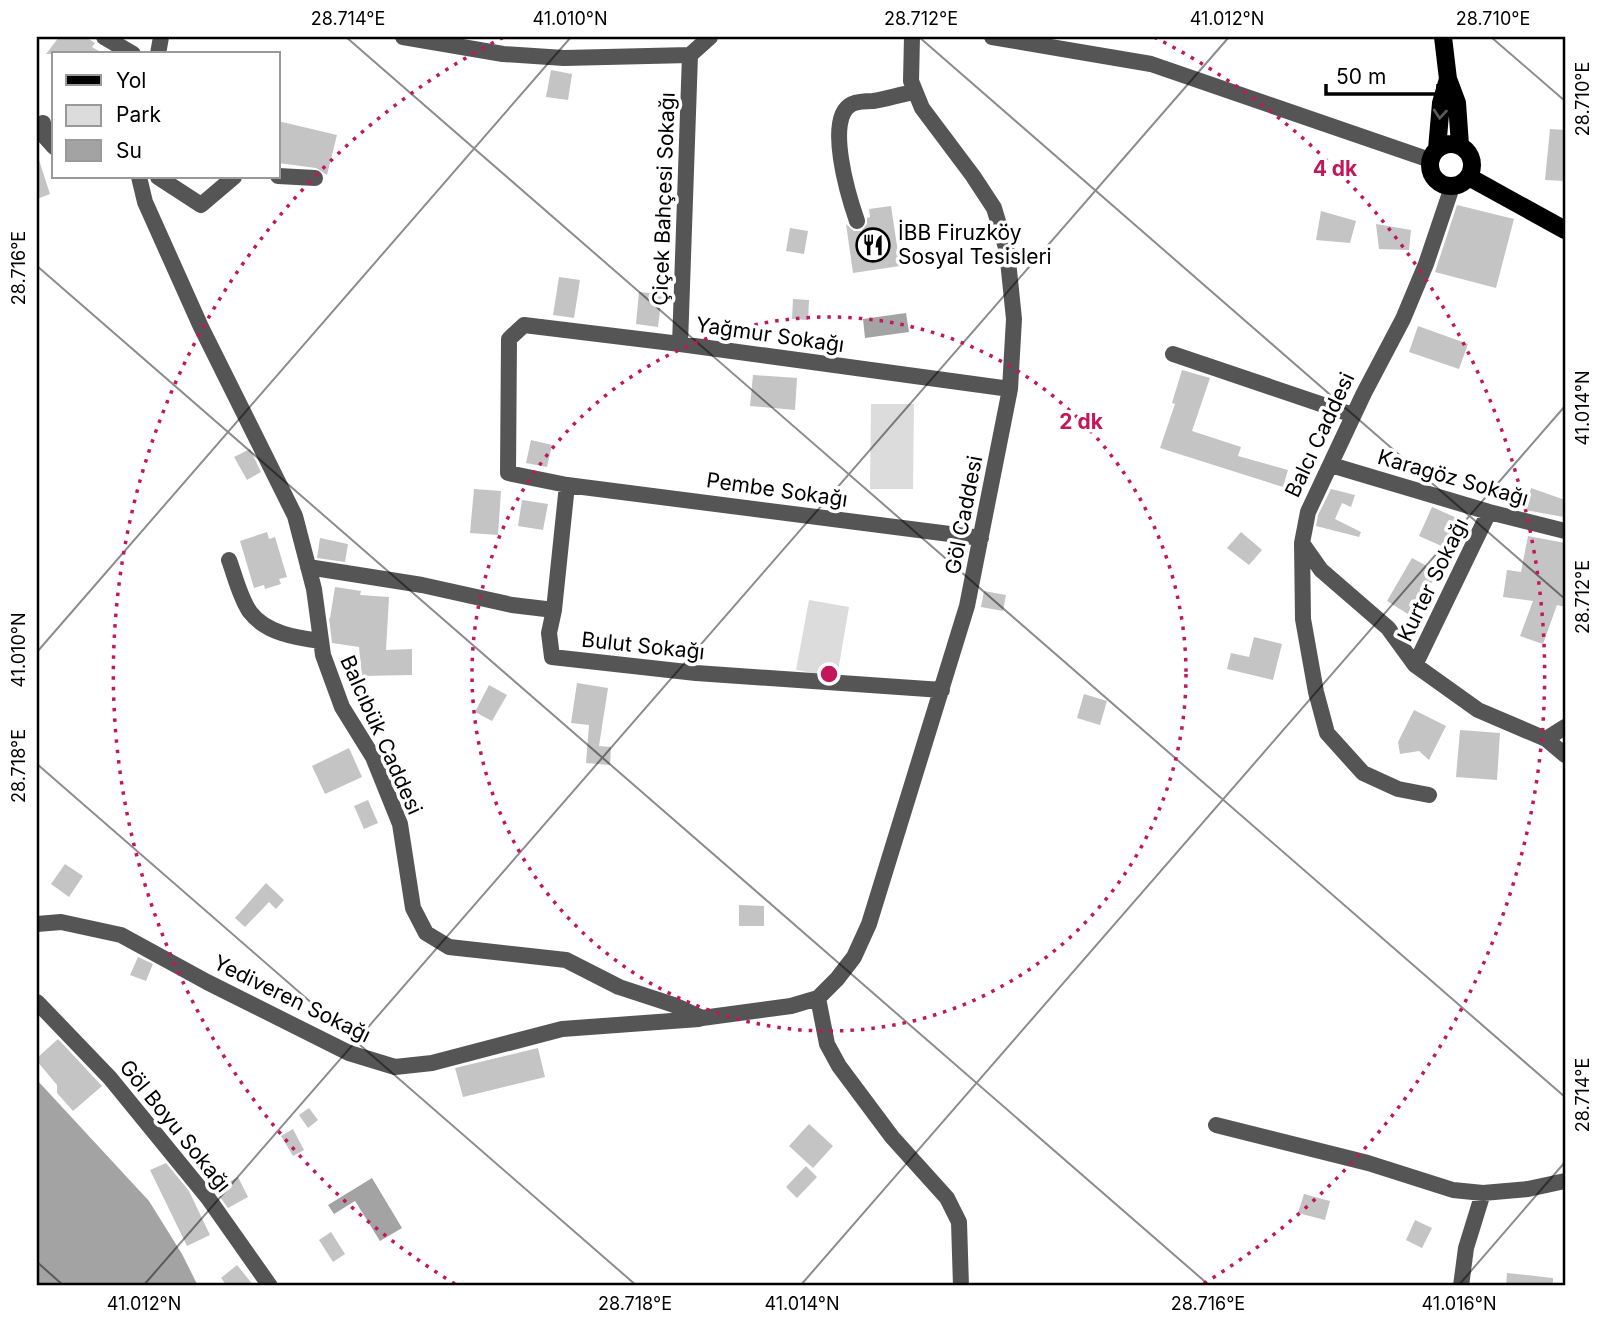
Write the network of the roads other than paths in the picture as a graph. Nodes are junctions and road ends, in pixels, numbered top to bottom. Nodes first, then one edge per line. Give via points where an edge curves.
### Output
1 (104, 37) edge
2 (403, 37) edge
3 (710, 37) edge
4 (912, 37) edge
5 (992, 37) edge
6 (1443, 37) edge
7 (471, 42) edge
8 (130, 52) edge
9 (690, 55) junction
10 (1448, 79) junction
11 (915, 92) junction
12 (43, 123) dead end
13 (52, 145) edge
14 (1460, 145) junction
15 (1434, 155) junction
16 (280, 176) edge
17 (315, 177) dead end
18 (1469, 177) junction
19 (139, 178) edge
20 (160, 178) edge
21 (233, 178) edge
22 (1452, 187) junction
23 (857, 220) dead end
24 (1565, 230) edge
25 (680, 344) junction
26 (1172, 354) dead end
27 (1010, 390) junction
28 (1353, 415) junction
29 (1331, 465) junction
30 (508, 473) joint
31 (567, 485) junction
32 (1489, 512) junction
33 (1565, 531) edge
34 (981, 538) junction
35 (1302, 542) junction
36 (229, 560) dead end
37 (308, 567) junction
38 (554, 610) junction
39 (321, 641) junction
40 (1415, 666) junction
41 (942, 690) junction
42 (1565, 727) edge
43 (1546, 740) junction
44 (1565, 755) edge
45 (1429, 795) dead end
46 (37, 924) edge
47 (818, 998) junction
48 (37, 1002) edge
49 (702, 1018) junction
50 (1216, 1125) dead end
51 (1565, 1181) edge
52 (1483, 1193) junction
53 (270, 1286) edge
54 (961, 1286) edge
55 (1461, 1286) edge

1 - 8 street
2 - 7 street
3 - 9 street
4 - 11 street, Göl Caddesi
5 - 15 street via 1152,64
6 - 10 main road
7 - 9 street via 503,54 564,58
9 - 25 street, Çiçek Bahçesi Sokağı
10 - 14 main road via 1457,103
10 -> 15 main road
11 - 23 street via 861,101 842,112 838,129
11 - 27 street, Göl Caddesi via 994,208 1007,251 1014,319
12 - 13 street
14 - 15 main road via 1448,144
14 - 18 main road via 1472,159
15 - 22 main road via 1431,173
16 - 17 street
18 - 22 main road
18 - 24 main road
19 - 37 street, Balcıbük Caddesi via 145,202 201,327 295,516
20 - 21 street via 201,205
22 - 28 street, Balcı Caddesi via 1403,320
25 - 27 street, Yağmur Sokağı
25 - 30 street, Yağmur Sokağı via 524,325 509,339
26 - 28 street
27 - 34 street, Göl Caddesi
28 - 29 street, Balcı Caddesi
29 - 32 street, Karagöz Sokağı
29 - 35 street, Balcı Caddesi via 1308,512
30 - 31 street, Pembe Sokağı
31 - 34 street, Pembe Sokağı
31 - 38 street
32 - 33 street, Karagöz Sokağı
32 - 40 street, Kurter Sokağı
34 - 41 street, Göl Caddesi
35 - 40 street via 1321,569 1388,628
35 - 45 street, Balcı Caddesi via 1303,619 1327,733 1363,773 1398,789
36 - 39 street via 249,611 262,624 294,638
37 - 38 street
37 - 39 street, Balcıbük Caddesi
38 - 41 street, Bulut Sokağı via 552,657 696,673
39 - 49 street, Balcıbük Caddesi via 342,707 373,757 400,824 413,908 426,933 449,947 566,960 619,987
40 - 43 street via 1478,710
41 - 47 street, Göl Caddesi via 869,924 854,957
42 - 43 street
43 - 44 street
46 - 49 street, Yediveren Sokağı via 61,922 121,935 349,1054 395,1067 432,1063 562,1029
47 - 49 street
47 - 54 street via 827,1044 839,1066 892,1137 947,1198 959,1222
48 - 53 street, Göl Boyu Sokağı via 118,1088 208,1198
50 - 52 street via 1368,1163 1453,1190
51 - 52 street
52 - 55 street via 1466,1248

